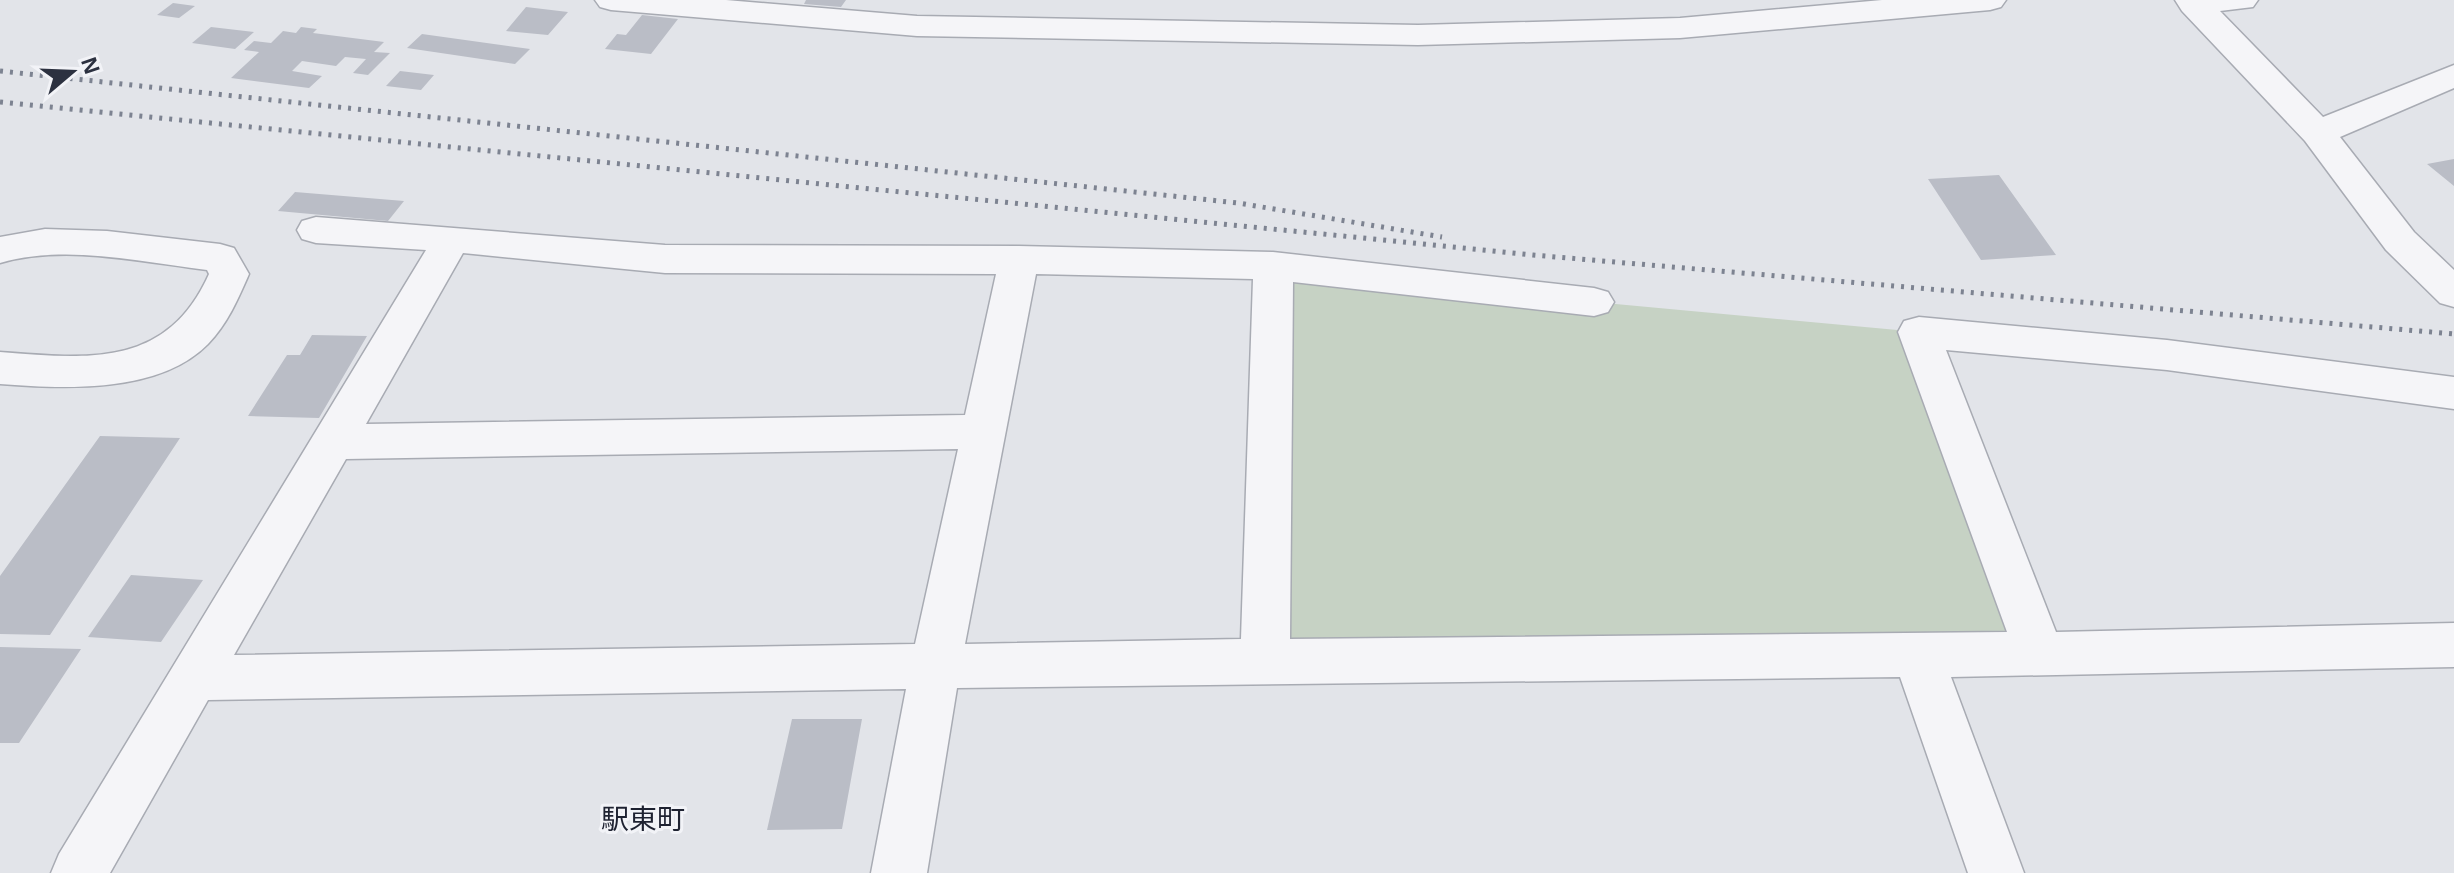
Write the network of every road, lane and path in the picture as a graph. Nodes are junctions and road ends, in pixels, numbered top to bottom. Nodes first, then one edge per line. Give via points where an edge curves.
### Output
1 (611, 0) edge
2 (1990, 0) edge
3 (2242, 0) edge
4 (2192, 2) edge
5 (1910, 3) edge
6 (921, 13) edge
7 (1143, 15) edge
8 (2454, 75) edge
9 (2318, 133) junction
10 (316, 230) dead end
11 (452, 239) junction
12 (0, 250) edge
13 (1019, 260) junction
14 (1273, 266) junction
15 (2454, 293) edge
16 (1594, 302) dead end
17 (3, 372) edge
18 (2454, 393) edge
19 (984, 432) junction
20 (332, 442) junction
21 (2454, 645) edge
22 (2040, 654) junction
23 (1918, 656) junction
24 (1265, 661) junction
25 (935, 667) junction
26 (194, 678) junction
27 (79, 873) edge
28 (899, 873) edge
29 (1996, 873) edge

1 - 6 street
2 - 5 street
3 - 4 street
4 - 9 street
5 - 7 street via 1680,28 1418,35
6 - 7 street
8 - 9 street
9 - 15 street via 2400,241
10 - 11 street
11 - 13 street via 665,259
11 - 20 street
12 - 17 street via 48,241 220,258 229,274 221,301 185,341 145,363 105,372
13 - 14 street
13 - 19 street
14 - 16 street
14 - 24 street
18 - 22 street via 2167,355 1919,332
19 - 20 street
19 - 25 street
20 - 26 street
21 - 22 street
22 - 23 street
23 - 24 street
23 - 29 street
24 - 25 street
25 - 26 street
25 - 28 street
26 - 27 street

